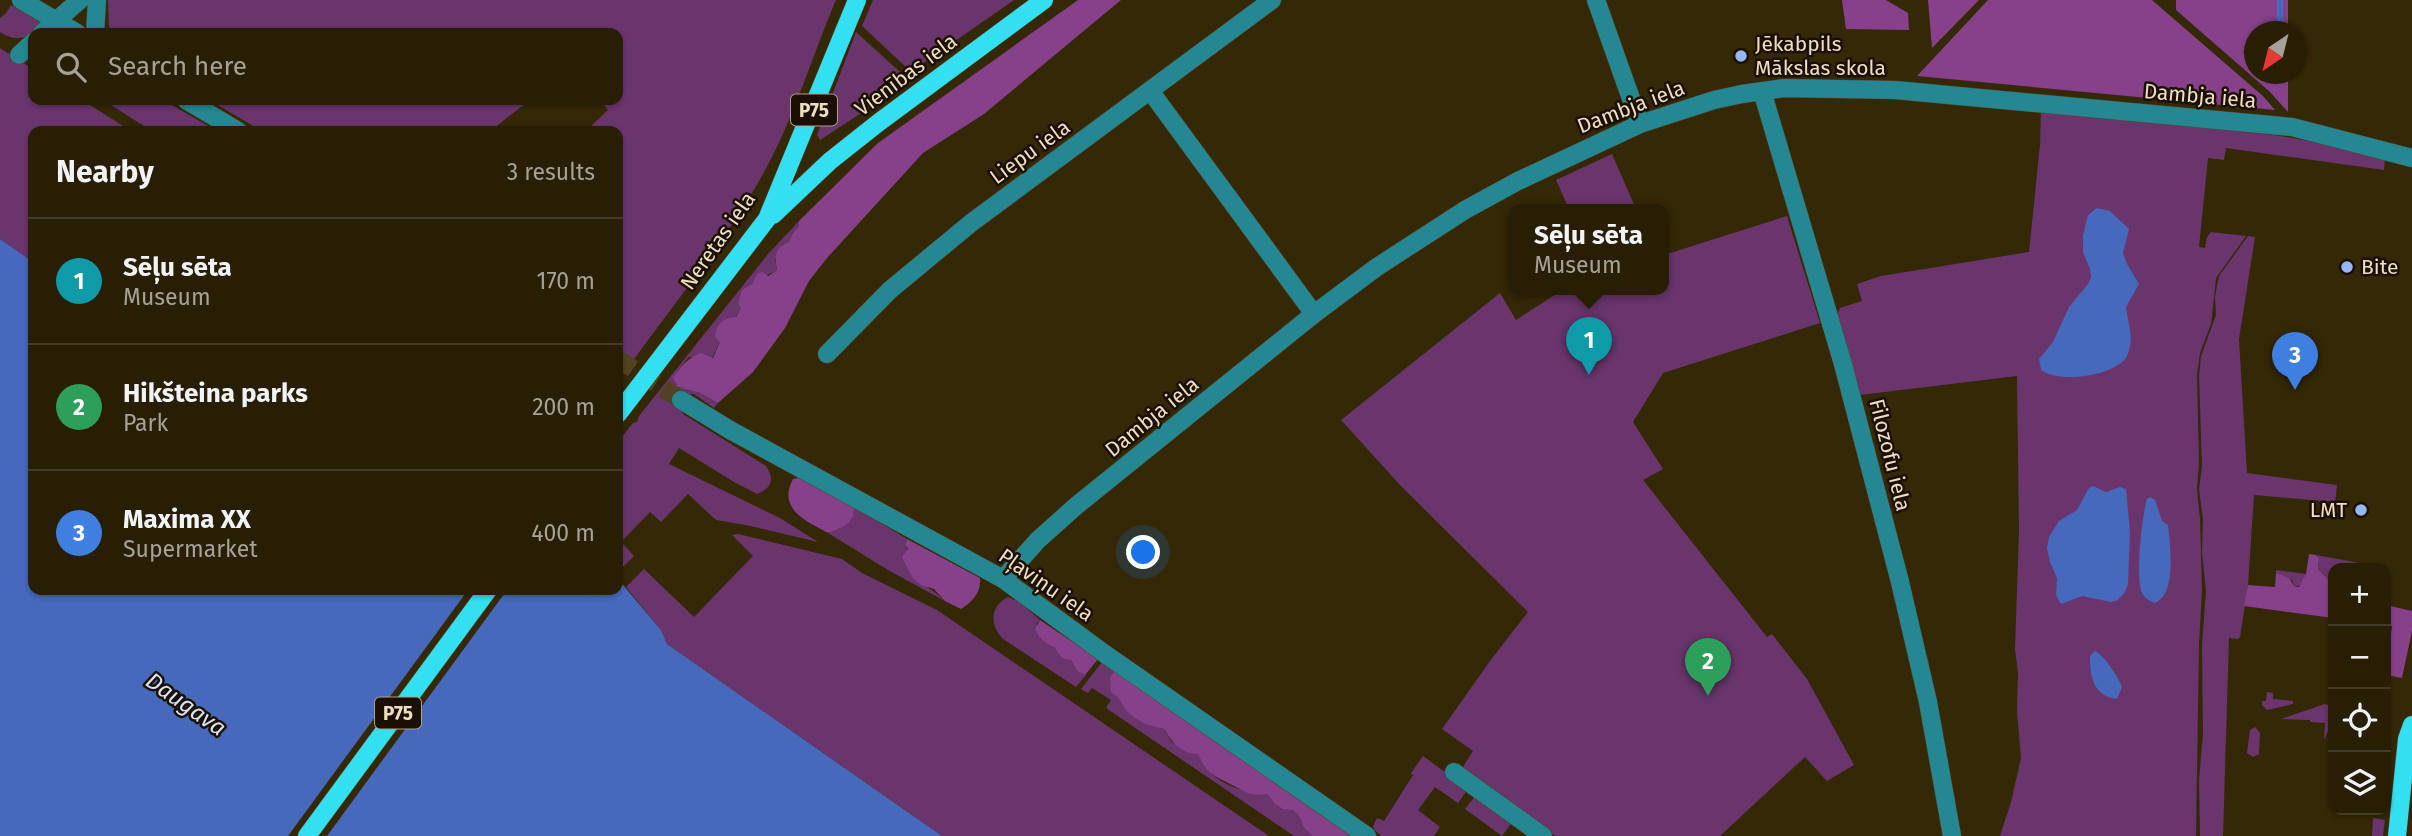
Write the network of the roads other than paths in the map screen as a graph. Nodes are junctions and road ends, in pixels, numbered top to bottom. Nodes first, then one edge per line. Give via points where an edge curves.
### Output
1 (21, 0) edge
2 (80, 0) edge
3 (97, 0) edge
4 (858, 0) edge
5 (1044, 0) edge
6 (1272, 0) edge
7 (1596, 0) edge
8 (56, 20) junction
9 (47, 28) edge
10 (69, 28) edge
11 (95, 28) edge
12 (28, 47) edge
13 (19, 55) dead end
14 (1762, 91) junction
15 (1151, 92) junction
16 (194, 105) edge
17 (1640, 124) junction
18 (230, 126) edge
19 (2412, 158) edge
20 (767, 219) junction
21 (1314, 314) junction
22 (827, 354) dead end
23 (681, 400) tunnel mouth
24 (623, 407) edge
25 (1003, 579) junction
26 (484, 595) edge
27 (2412, 725) edge
28 (1454, 772) dead end
29 (307, 836) edge
30 (1367, 836) edge
31 (1543, 836) edge
32 (1952, 836) edge
33 (2397, 836) edge

1 - 8 street
2 - 8 street
3 - 11 street
4 - 20 main road, Neretas iela / P75
5 - 20 main road, Vienības iela via 878,123
6 - 15 street, Liepu iela
7 - 17 street
8 - 9 street
8 - 10 street
12 - 13 street
14 - 17 street, Dambja iela via 1721,98
14 - 19 street, Dambja iela via 1807,87 1895,90 2292,127
14 - 32 street, Filozofu iela via 1843,364 1904,595
15 - 21 street
15 - 22 street, Liepu iela via 962,230 890,290
16 - 18 street
17 - 21 street, Dambja iela via 1465,210
20 - 24 main road, Neretas iela / P75
21 - 25 street, Dambja iela via 1076,506
23 - 25 street, Pļaviņu iela
25 - 30 street, Pļaviņu iela
26 - 29 main road, P75
27 - 33 main road
28 - 31 street

